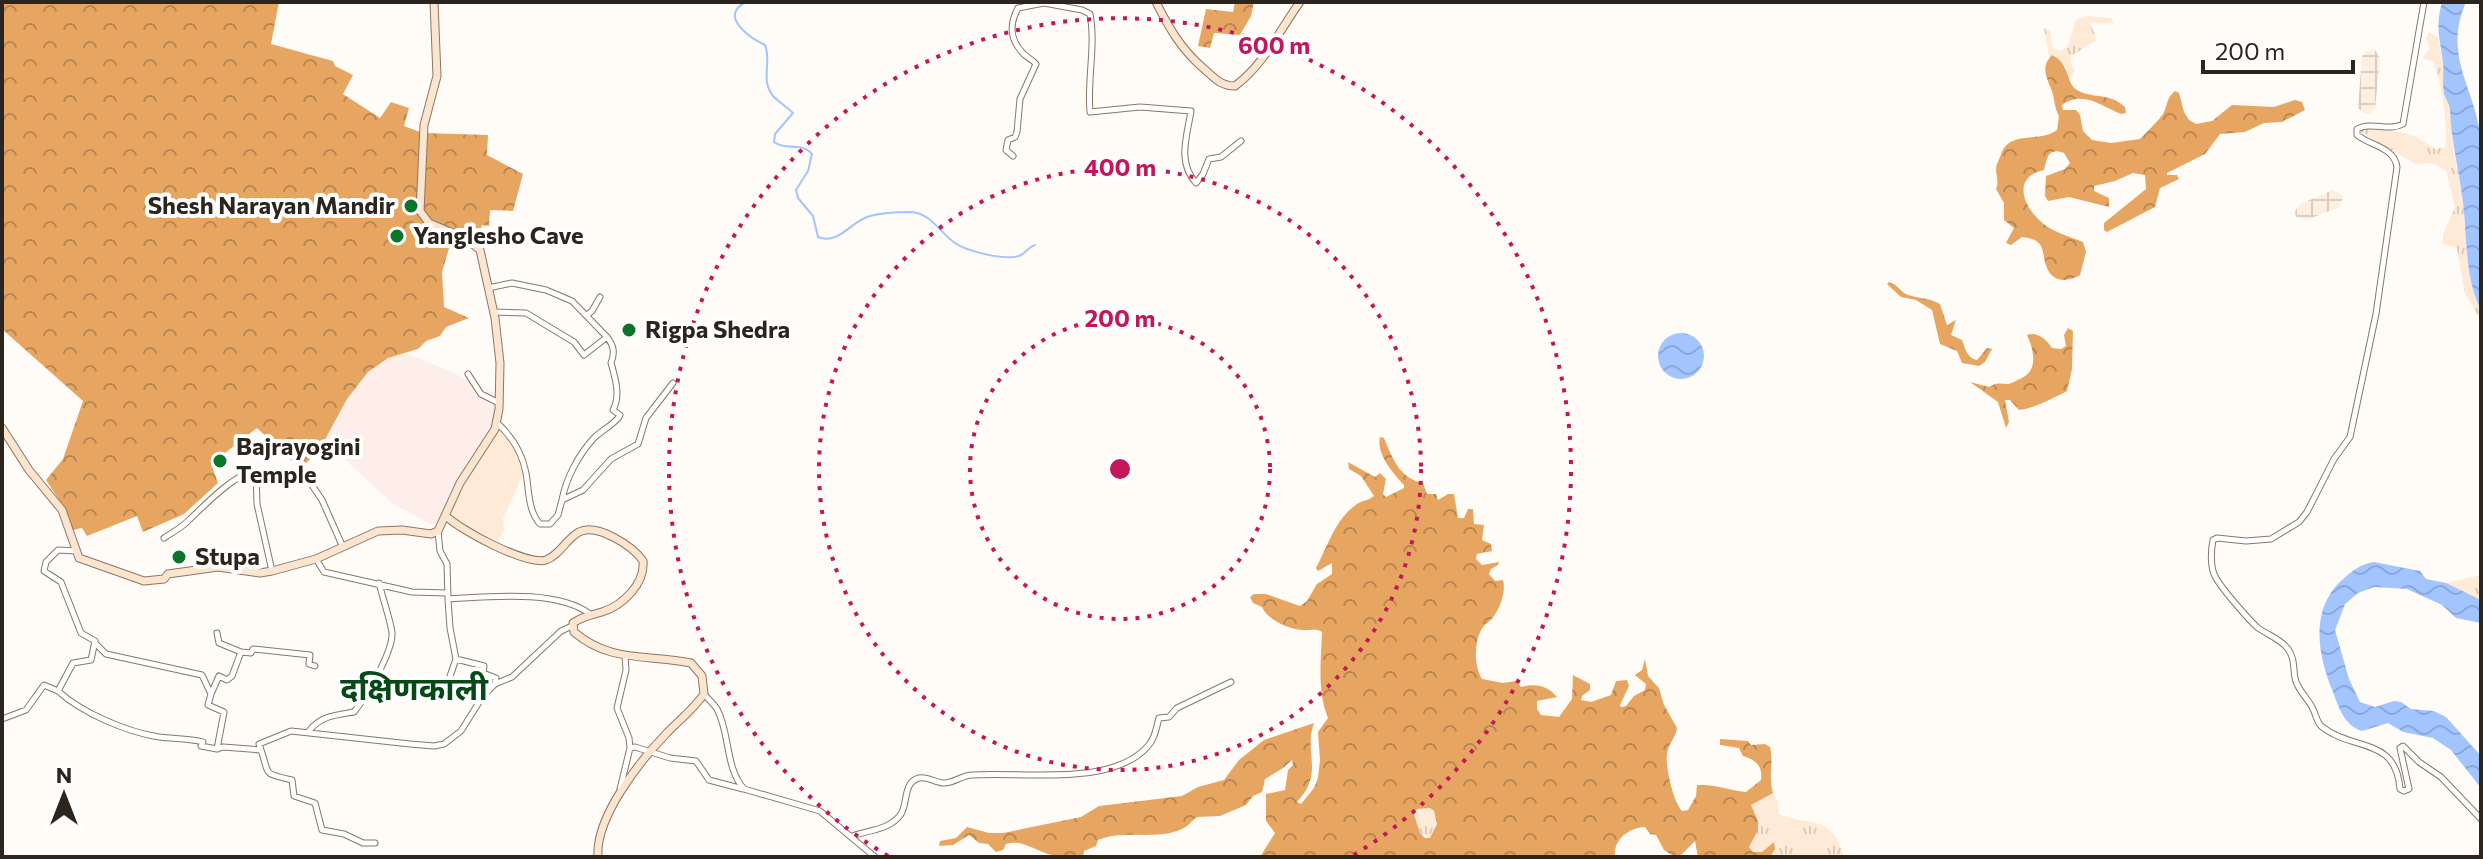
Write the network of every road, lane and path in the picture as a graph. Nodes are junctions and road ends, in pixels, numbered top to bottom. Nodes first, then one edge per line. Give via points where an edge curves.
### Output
1 (434, 2) edge
2 (1044, 2) edge
3 (1156, 2) edge
4 (1300, 2) edge
5 (2424, 2) edge
6 (1241, 141) dead end
7 (1013, 156) dead end
8 (487, 289) junction
9 (600, 297) dead end
10 (493, 312) junction
11 (587, 315) junction
12 (607, 337) junction
13 (468, 374) dead end
14 (673, 383) dead end
15 (499, 403) junction
16 (496, 422) junction
17 (2, 428) edge
18 (301, 469) dead end
19 (562, 500) junction
20 (446, 516) junction
21 (438, 531) junction
22 (164, 538) dead end
23 (342, 545) junction
24 (77, 551) junction
25 (316, 559) junction
26 (272, 571) junction
27 (379, 583) junction
28 (448, 596) junction
29 (590, 614) junction
30 (572, 626) junction
31 (217, 633) dead end
32 (95, 643) junction
33 (241, 652) junction
34 (625, 656) junction
35 (456, 659) junction
36 (315, 666) dead end
37 (1231, 682) dead end
38 (495, 684) junction
39 (58, 691) junction
40 (211, 694) junction
41 (704, 694) junction
42 (442, 699) dead end
43 (2, 719) edge
44 (309, 732) junction
45 (630, 748) junction
46 (217, 749) junction
47 (261, 750) junction
48 (650, 752) junction
49 (744, 789) junction
50 (617, 798) junction
51 (2481, 819) edge
52 (852, 836) junction
53 (375, 843) dead end
54 (598, 857) edge
55 (875, 857) edge

1 - 8 main road via 437,76 424,125 420,211 429,223 476,245
2 - 6 street via 1090,14 1090,112 1140,107 1191,111 1184,160 1196,183 1209,159 1221,157
2 - 7 street via 1018,8 1011,27 1020,50 1036,64 1020,99 1017,132 1008,140 1006,150
3 - 4 main road via 1183,50 1219,83 1235,86 1262,60
5 - 51 street via 2403,124 2357,129 2357,135 2391,152 2397,167 2354,427 2299,522 2271,539 2217,538 2212,551 2216,578 2244,614 2290,653 2295,681 2321,726 2381,750 2404,791 2409,789 2400,748 2408,748
8 - 10 main road
8 - 11 street via 512,283 546,290 572,301
9 - 11 street
10 - 12 street via 526,313 574,342 584,355
10 - 15 main road
11 - 12 street
12 - 19 street via 614,350 613,410 619,417 579,459
13 - 15 street via 481,394
14 - 19 street via 646,418 638,444 611,459 583,490
15 - 16 main road
16 - 19 street via 520,454 536,520 550,524
16 - 20 main road
17 - 24 main road via 62,510
18 - 23 street
20 - 21 main road
20 - 29 main road via 472,534 539,561 589,530 632,549 644,568 633,591 613,607
21 - 23 main road via 386,529
21 - 28 street
22 - 26 street via 236,480 256,472 257,504
23 - 25 main road
24 - 26 main road via 92,565 144,581 218,567
24 - 32 street via 58,550 44,571 61,582 81,633
25 - 26 main road
25 - 27 street via 324,572
27 - 28 street
27 - 44 street via 391,626 390,646 354,712 326,717
28 - 29 street via 558,601
28 - 35 street
29 - 30 main road
30 - 34 main road via 596,648
30 - 38 street via 512,677
31 - 33 street via 219,643
32 - 39 street via 91,660 73,663
32 - 40 street via 106,654 202,675
33 - 36 street via 310,655 309,664
33 - 40 street via 232,676 219,676
34 - 41 main road via 691,663 702,676
34 - 45 street via 617,708
35 - 38 street via 484,666 483,673 496,678
35 - 42 street
37 - 52 street via 1159,718 1147,747 1116,766 1043,777 970,774 943,783 922,777 907,789 897,818 886,827
38 - 44 street via 467,724 444,744
39 - 43 street via 44,685 26,710
39 - 46 street via 73,705 133,730
40 - 46 street via 208,705 224,712
41 - 48 main road
41 - 49 street via 717,708
44 - 47 street via 291,731 259,744
45 - 48 street
45 - 50 street
46 - 47 street
47 - 53 street via 269,774 292,780 294,796 315,803 322,830
48 - 49 street via 696,761 709,780
48 - 50 main road
49 - 52 street via 812,807
50 - 54 main road via 604,823
52 - 55 street

